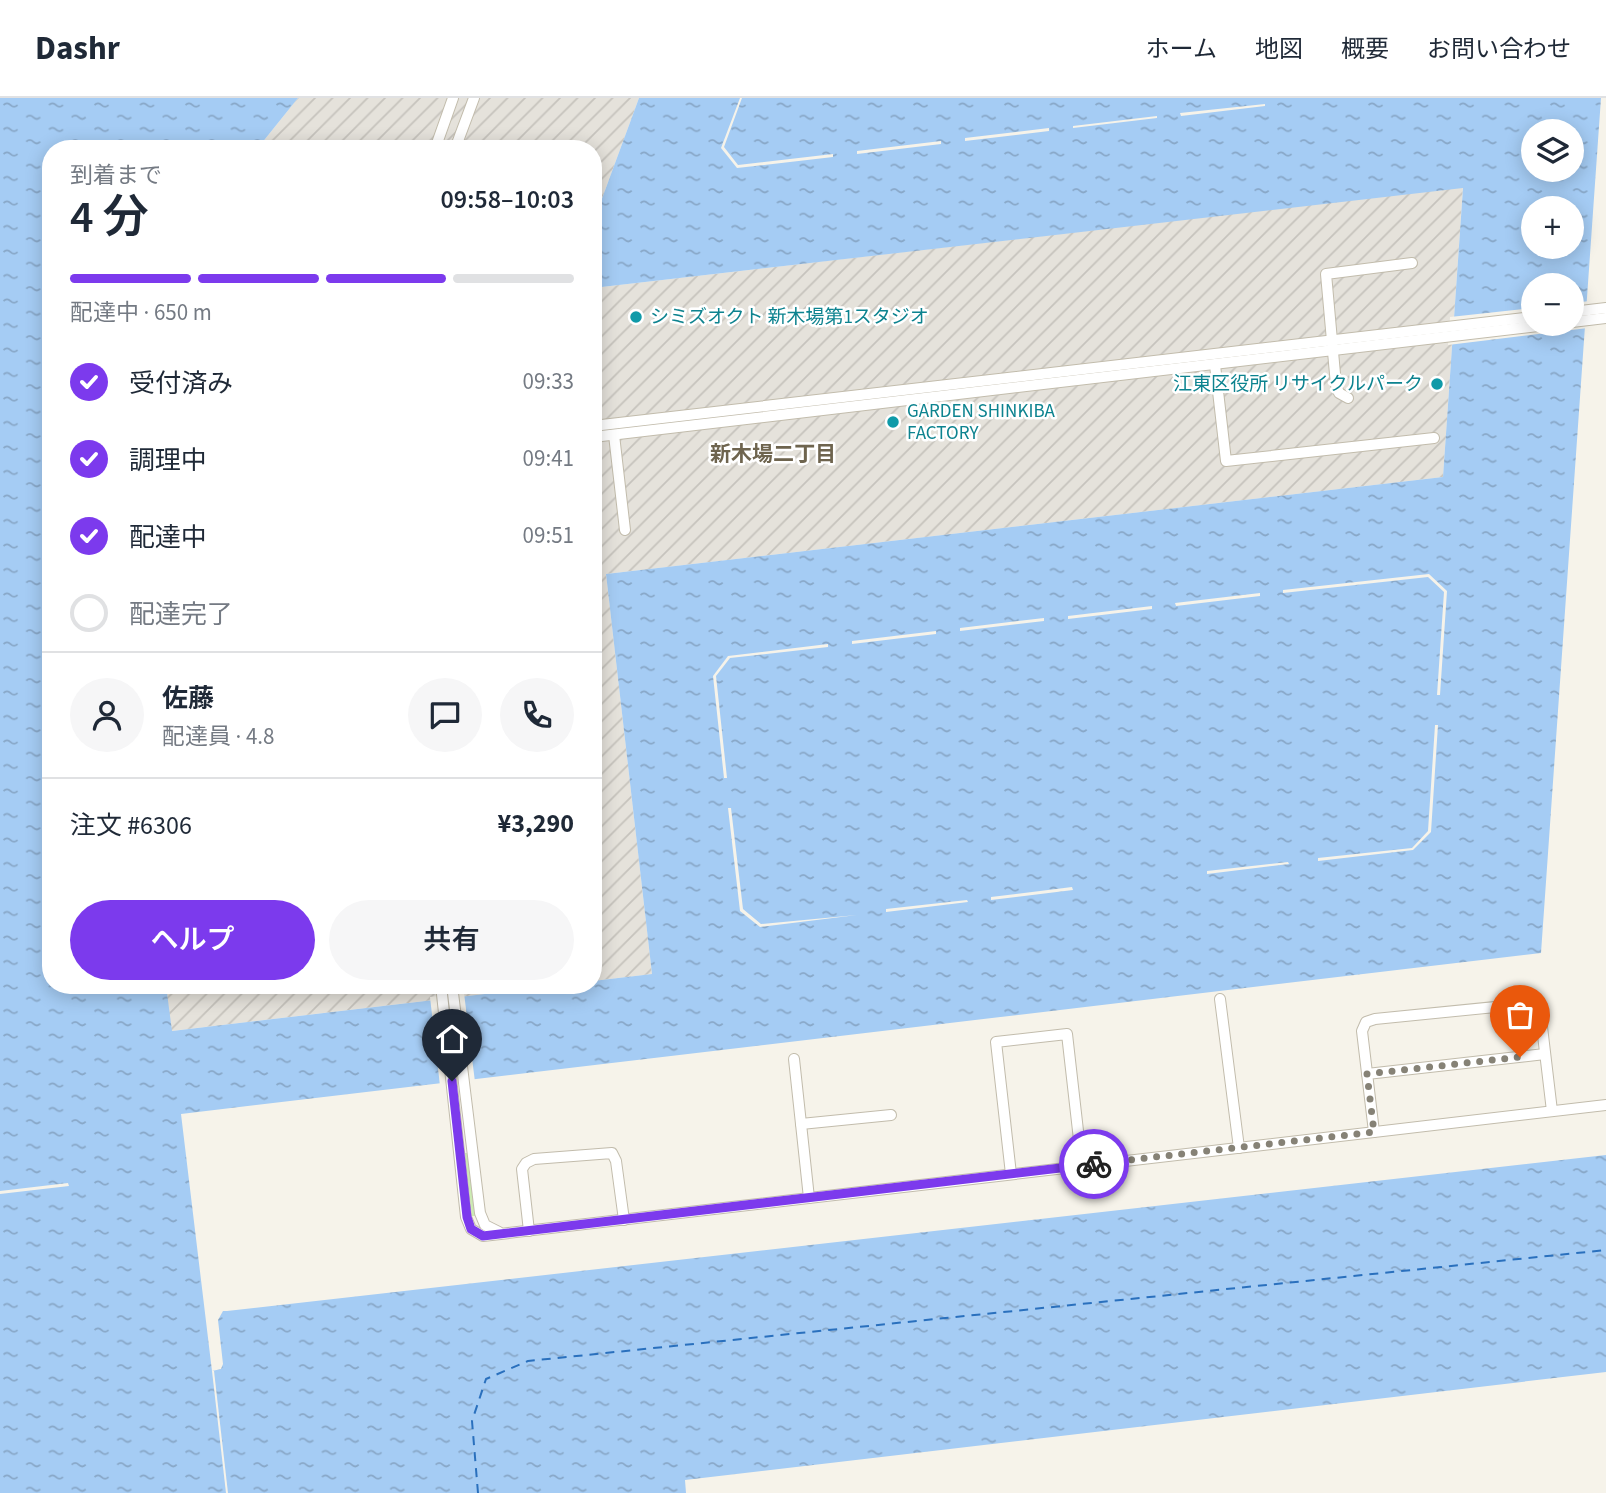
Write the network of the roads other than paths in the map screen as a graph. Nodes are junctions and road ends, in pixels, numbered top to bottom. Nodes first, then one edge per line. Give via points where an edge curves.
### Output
1 (453, 98) edge
2 (474, 98) edge
3 (438, 140) edge
4 (458, 140) edge
5 (1412, 262) dead end
6 (1606, 308) edge
7 (1584, 311) edge
8 (1606, 318) edge
9 (1521, 319) edge
10 (1584, 321) edge
11 (1521, 327) edge
12 (1415, 335) junction
13 (1333, 339) junction
14 (1332, 351) junction
15 (1214, 365) junction
16 (1038, 374) junction
17 (1040, 386) junction
18 (1348, 398) dead end
19 (728, 410) junction
20 (729, 422) junction
21 (602, 425) edge
22 (614, 435) junction
23 (602, 437) edge
24 (1434, 438) dead end
25 (625, 530) dead end
26 (442, 994) edge
27 (453, 994) edge
28 (1220, 999) dead end
29 (1545, 1054) junction
30 (794, 1059) dead end
31 (1367, 1074) junction
32 (1606, 1105) edge
33 (1552, 1111) junction
34 (891, 1115) dead end
35 (801, 1124) junction
36 (1374, 1132) junction
37 (1239, 1147) junction
38 (465, 1152) junction
39 (1082, 1166) junction
40 (1011, 1174) junction
41 (809, 1198) junction
42 (624, 1220) junction
43 (528, 1231) junction

1 - 3 street
2 - 4 street
5 - 13 street via 1326,274
6 - 7 street
8 - 10 street
9 - 12 street
11 - 12 street
12 - 13 street
12 - 14 street
13 - 14 street
13 - 16 street
14 - 15 street
14 - 18 street via 1336,385
15 - 17 street
15 - 24 street via 1226,461
16 - 17 street
16 - 19 street
17 - 20 street
19 - 20 street
19 - 21 street
20 - 22 street
22 - 23 street
22 - 25 street
26 - 38 street
27 - 38 street
28 - 37 street
29 - 31 street
29 - 31 street via 1540,1010 1529,1002 1370,1021 1362,1031
29 - 33 street
30 - 35 street
31 - 36 street
32 - 33 street
33 - 36 street
34 - 35 street
35 - 41 street
36 - 37 street
37 - 39 street
38 - 43 street via 471,1229 483,1236
39 - 40 street
39 - 40 street via 1067,1034 996,1042
40 - 41 street
41 - 42 street
42 - 43 street
42 - 43 street via 612,1153 545,1158 529,1160 522,1169

